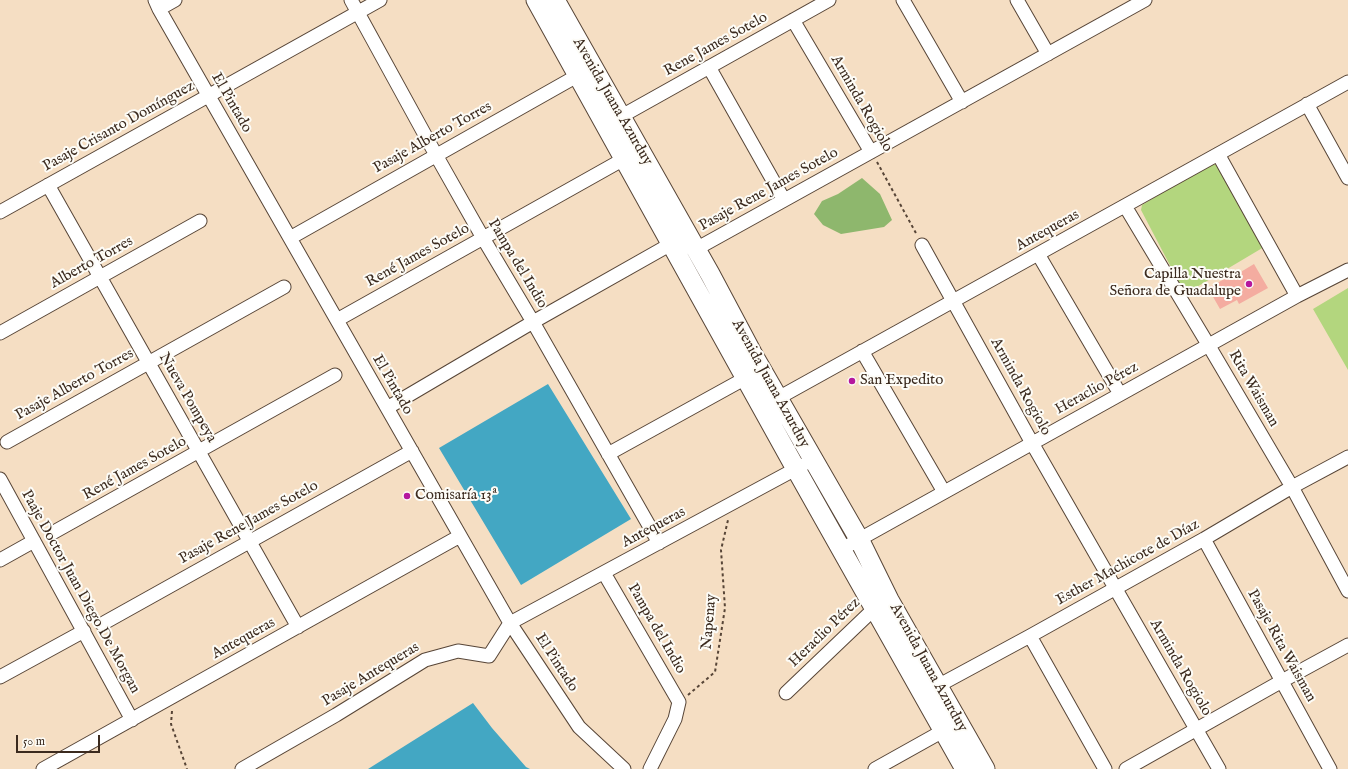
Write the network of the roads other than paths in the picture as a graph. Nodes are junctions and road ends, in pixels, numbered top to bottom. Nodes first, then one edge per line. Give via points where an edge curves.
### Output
1 (175, 0) edge
2 (351, 0) edge
3 (380, 0) edge
4 (536, 0) edge
5 (555, 0) edge
6 (828, 0) edge
7 (903, 0) edge
8 (1018, 0) edge
9 (1138, 2) edge
10 (157, 4) edge
11 (358, 12) junction
12 (793, 20) junction
13 (1048, 54) junction
14 (709, 67) junction
15 (585, 71) junction
16 (1348, 82) edge
17 (208, 96) junction
18 (962, 102) junction
19 (1307, 104) junction
20 (620, 117) junction
21 (871, 152) junction
22 (1218, 154) junction
23 (436, 155) junction
24 (632, 155) junction
25 (1348, 178) edge
26 (48, 185) junction
27 (784, 200) junction
28 (1126, 206) junction
29 (0, 212) edge
30 (200, 221) dead end
31 (290, 238) junction
32 (483, 238) junction
33 (671, 244) junction
34 (922, 245) road end
35 (696, 249) junction
36 (1038, 254) junction
37 (1348, 270) edge
38 (100, 277) junction
39 (284, 287) dead end
40 (1297, 296) junction
41 (954, 301) junction
42 (337, 320) junction
43 (533, 322) junction
44 (0, 332) edge
45 (1209, 346) junction
46 (862, 351) junction
47 (148, 363) junction
48 (754, 374) junction
49 (335, 375) dead end
50 (1120, 394) junction
51 (770, 402) junction
52 (387, 408) junction
53 (7, 442) dead end
54 (1032, 443) junction
55 (199, 451) junction
56 (412, 451) junction
57 (608, 454) junction
58 (1348, 457) edge
59 (813, 459) junction
60 (796, 469) junction
61 (0, 479) edge
62 (1292, 487) junction
63 (944, 492) junction
64 (54, 532) dead end
65 (460, 536) junction
66 (859, 539) junction
67 (1204, 539) junction
68 (34, 541) junction
69 (249, 541) junction
70 (659, 543) junction
71 (842, 549) junction
72 (0, 560) edge
73 (604, 573) junction
74 (1116, 588) junction
75 (1348, 591) edge
76 (882, 604) junction
77 (510, 623) junction
78 (102, 624) dead end
79 (298, 627) junction
80 (84, 631) junction
81 (1030, 636) junction
82 (1348, 645) edge
83 (0, 677) edge
84 (1282, 680) junction
85 (931, 690) junction
86 (786, 693) dead end
87 (954, 716) junction
88 (132, 720) junction
89 (1197, 730) junction
90 (943, 731) junction
91 (43, 769) edge
92 (242, 769) edge
93 (624, 769) edge
94 (650, 769) edge
95 (875, 769) edge
96 (965, 769) edge
97 (985, 769) edge
98 (1105, 769) edge
99 (1126, 769) edge
100 (1219, 769) edge
101 (1330, 769) edge

1 - 10 street
2 - 11 street, Pampa del Indio
3 - 11 street, Pasaje Crisanto Domínguez
4 - 15 main road, Avenida Juana Azurduy
5 - 15 main road, Avenida Juana Azurduy
6 - 12 street, Rene James Sotelo
7 - 18 street
8 - 13 street
9 - 13 street, Pasaje Rene James Sotelo
10 - 17 street, El Pintado
11 - 17 street, Pasaje Crisanto Domínguez
11 - 23 street, Pampa del Indio
12 - 14 street, Rene James Sotelo
12 - 21 street, Arminda Rogiolo
13 - 18 street, Pasaje Rene James Sotelo
14 - 20 street, Rene James Sotelo
14 - 27 street
15 - 20 main road, Avenida Juana Azurduy
15 - 23 street, Pasaje Alberto Torres
15 - 24 main road, Avenida Juana Azurduy
16 - 19 street, Antequeras
17 - 26 street, Pasaje Crisanto Domínguez
17 - 31 street, El Pintado
18 - 21 street, Pasaje Rene James Sotelo
19 - 22 street, Antequeras
19 - 25 street
20 - 24 main road, Avenida Juana Azurduy
21 - 27 street, Pasaje Rene James Sotelo
22 - 28 street, Antequeras
22 - 40 street
23 - 31 street, Pasaje Alberto Torres
23 - 32 street, Pampa del Indio
24 - 32 street, René James Sotelo
24 - 33 main road, Avenida Juana Azurduy
24 - 35 main road, Avenida Juana Azurduy
26 - 29 street, Pasaje Crisanto Domínguez
26 - 38 street, Nueva Pompeya
27 - 35 street, Pasaje Rene James Sotelo
28 - 36 street, Antequeras
28 - 45 street, Rita Waisman
30 - 38 street, Alberto Torres
31 - 42 street, El Pintado
32 - 42 street, René James Sotelo
32 - 43 street, Pampa del Indio
33 - 35 street, Pasaje Rene James Sotelo
33 - 43 street
33 - 48 main road, Avenida Juana Azurduy
34 - 41 street, Arminda Rogiolo
35 - 48 main road, Avenida Juana Azurduy
36 - 41 street, Antequeras
36 - 50 street
37 - 40 street, Heraclio Pérez
38 - 44 street, Alberto Torres
38 - 47 street, Nueva Pompeya
39 - 47 street, Pasaje Alberto Torres
40 - 45 street, Heraclio Pérez
41 - 46 street, Antequeras
41 - 54 street, Arminda Rogiolo
42 - 52 street, El Pintado
43 - 52 street
43 - 57 street, Pampa del Indio
45 - 50 street, Heraclio Pérez
45 - 62 street, Rita Waisman
46 - 51 street, Antequeras
46 - 63 street
47 - 53 street, Pasaje Alberto Torres
47 - 55 street, Nueva Pompeya
48 - 51 main road, Avenida Juana Azurduy
48 - 57 street
49 - 55 street, René James Sotelo
50 - 54 street, Heraclio Pérez
51 - 59 main road, Avenida Juana Azurduy
51 - 60 main road, Avenida Juana Azurduy
52 - 56 street, El Pintado
54 - 63 street, Heraclio Pérez
54 - 74 street, Arminda Rogiolo
55 - 64 street, René James Sotelo
55 - 69 street, Nueva Pompeya
56 - 65 street, El Pintado
56 - 69 street, Pasaje Rene James Sotelo
57 - 70 street, Pampa del Indio
58 - 62 street, Esther Machicote de Díaz
59 - 60 street, Antequeras
59 - 66 main road, Avenida Juana Azurduy
60 - 70 street, Antequeras
60 - 71 main road, Avenida Juana Azurduy
61 - 68 street, Paaje Doctor Juan Diego De Morgan
62 - 67 street, Esther Machicote de Díaz
62 - 75 street, Rita Waisman
63 - 66 street, Heraclio Pérez
65 - 77 street, El Pintado
65 - 79 street, Antequeras
66 - 71 street, Heraclio Pérez
66 - 76 main road, Avenida Juana Azurduy
67 - 74 street, Esther Machicote de Díaz
67 - 84 street, Pasaje Rita Waisman
68 - 72 street
68 - 80 street, Paaje Doctor Juan Diego De Morgan
69 - 78 street, Pasaje Rene James Sotelo
69 - 79 street, Nueva Pompeya
70 - 73 street, Antequeras
71 - 76 main road, Avenida Juana Azurduy
73 - 77 street, Antequeras
73 - 94 street, Pampa del Indio via 679,702 675,719
74 - 81 street, Esther Machicote de Díaz
74 - 89 street, Arminda Rogiolo
76 - 85 main road, Avenida Juana Azurduy
76 - 86 street, Heraclio Pérez
77 - 92 street, Pasaje Antequeras via 489,656 458,651 425,660
77 - 93 street, El Pintado via 579,727
79 - 88 street, Antequeras
80 - 83 street
80 - 88 street, Paaje Doctor Juan Diego De Morgan
81 - 85 street, Esther Machicote de Díaz
81 - 98 street
82 - 84 street
84 - 89 street
84 - 101 street, Pasaje Rita Waisman
85 - 87 main road, Avenida Juana Azurduy
85 - 90 main road, Avenida Juana Azurduy
87 - 90 street
87 - 97 main road, Avenida Juana Azurduy
88 - 91 street, Antequeras
89 - 99 street
89 - 100 street, Arminda Rogiolo
90 - 95 street
90 - 96 main road, Avenida Juana Azurduy

